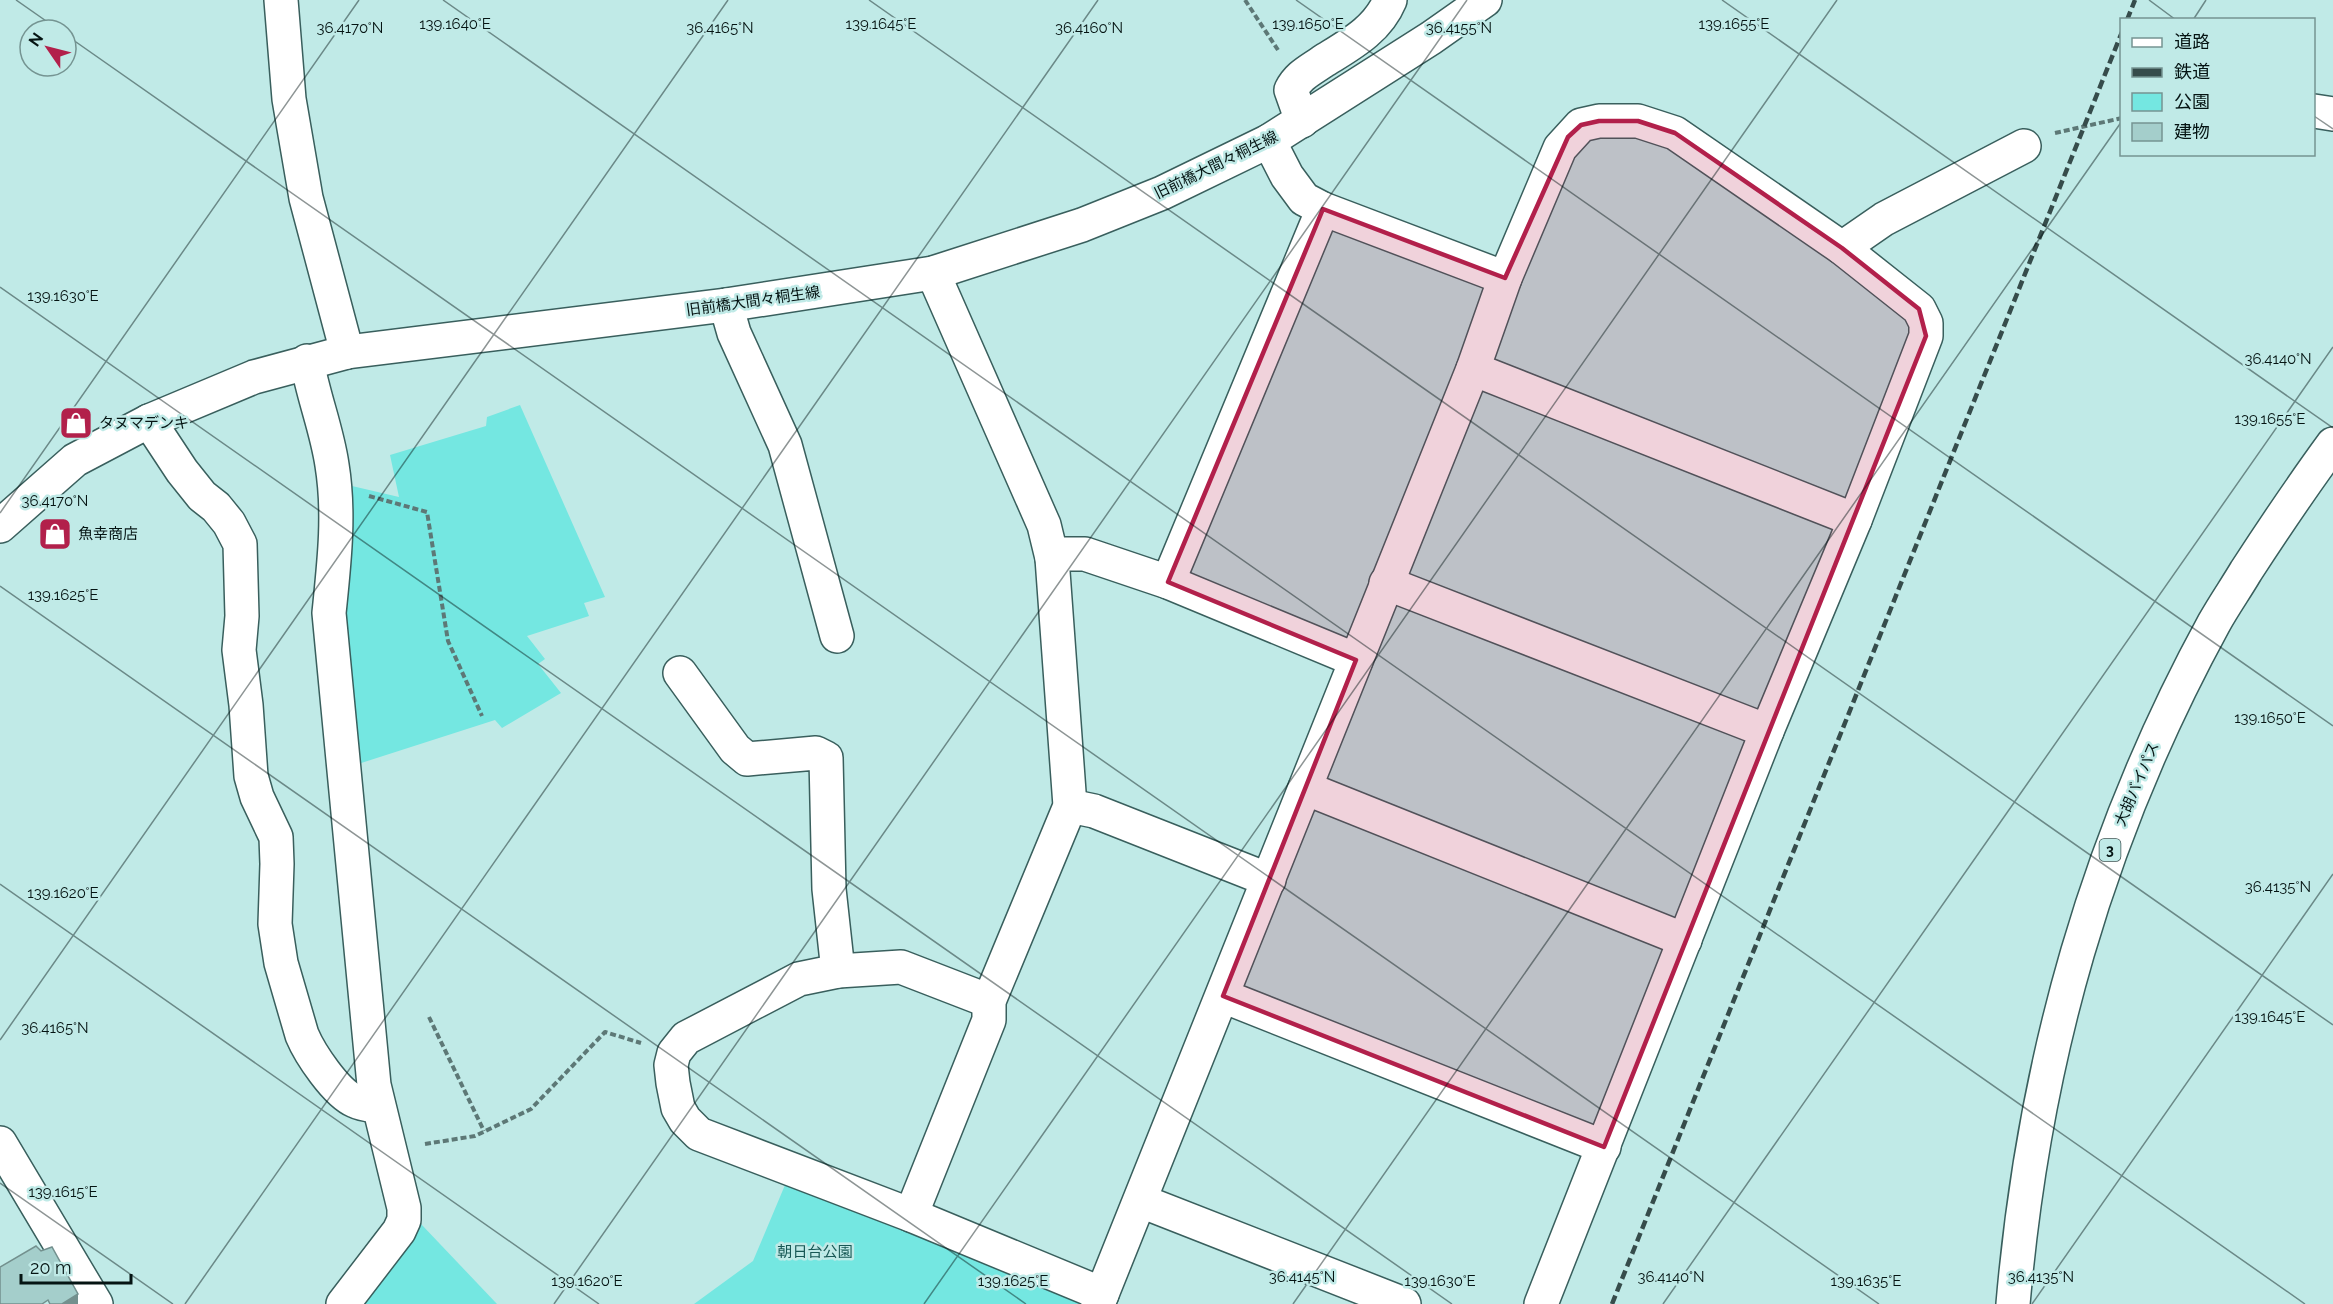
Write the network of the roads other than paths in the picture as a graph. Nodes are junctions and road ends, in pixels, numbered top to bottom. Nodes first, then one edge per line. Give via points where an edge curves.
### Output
1 (281, 0) edge
2 (1390, 0) edge
3 (1485, 0) edge
4 (2315, 111) edge
5 (2333, 114) edge
6 (1302, 121) junction
7 (1269, 141) junction
8 (2024, 146) road end
9 (1323, 209) junction
10 (1842, 249) junction
11 (933, 273) junction
12 (1505, 278) junction
13 (726, 305) junction
14 (347, 352) junction
15 (307, 361) junction
16 (1473, 369) junction
17 (149, 421) junction
18 (2333, 444) edge
19 (1855, 520) junction
20 (0, 525) edge
21 (1052, 558) junction
22 (1168, 582) junction
23 (1386, 583) junction
24 (837, 636) dead end
25 (1356, 660) junction
26 (680, 673) dead end
27 (1767, 731) junction
28 (1305, 788) junction
29 (1070, 806) junction
30 (1269, 880) junction
31 (1685, 940) junction
32 (838, 971) junction
33 (1223, 996) junction
34 (989, 1001) junction
35 (378, 1106) junction
36 (0, 1143) edge
37 (1604, 1147) junction
38 (1141, 1201) junction
39 (911, 1215) junction
40 (1100, 1299) edge
41 (96, 1304) edge
42 (343, 1304) edge
43 (1404, 1304) edge
44 (1541, 1304) edge
45 (2013, 1304) edge

1 - 14 street via 290,99 306,198
2 - 6 street via 1381,18 1361,38 1296,78 1291,90
3 - 6 street, 旧前橋大間々桐生線
4 - 5 street
6 - 7 street, 旧前橋大間々桐生線
7 - 9 street via 1304,199
7 - 11 street, 旧前橋大間々桐生線 via 1162,193 1082,225
8 - 10 street via 1884,219
9 - 12 street
9 - 22 street
10 - 12 street via 1675,133 1638,122 1599,121 1581,125 1560,148
10 - 19 street via 1919,309 1926,323 1926,336
11 - 13 street, 旧前橋大間々桐生線
11 - 21 street via 1044,525
12 - 16 street
13 - 14 street, 旧前橋大間々桐生線
13 - 24 street via 734,333 784,445
14 - 15 street, 旧前橋大間々桐生線
15 - 17 street, 旧前橋大間々桐生線 via 254,377
15 - 35 street via 336,492 329,613 362,980
16 - 19 street
16 - 23 street
17 - 20 street, 旧前橋大間々桐生線 via 75,460
17 - 35 street via 182,471 229,523 240,544 239,650 251,776 276,837 274,914 281,963 302,1035 346,1095
18 - 45 street, 大胡バイパス / 3 via 2215,621 2135,784 2104,864 2080,938 2046,1077 2031,1152
19 - 27 street
21 - 22 street via 1085,554
21 - 29 street
22 - 25 street
23 - 25 street
23 - 27 street
25 - 28 street
26 - 32 street via 735,749 747,759 816,753 826,758 829,888
27 - 31 street
28 - 30 street
28 - 31 street
29 - 30 street via 1094,811
29 - 34 street
30 - 33 street
31 - 37 street
32 - 34 street via 900,967
32 - 39 street via 783,986 686,1038 674,1053 671,1065 678,1108 699,1134
33 - 37 street
33 - 38 street
34 - 39 street via 989,1020
35 - 42 street via 404,1220
36 - 41 street
37 - 44 street
38 - 40 street
38 - 43 street
39 - 40 street

